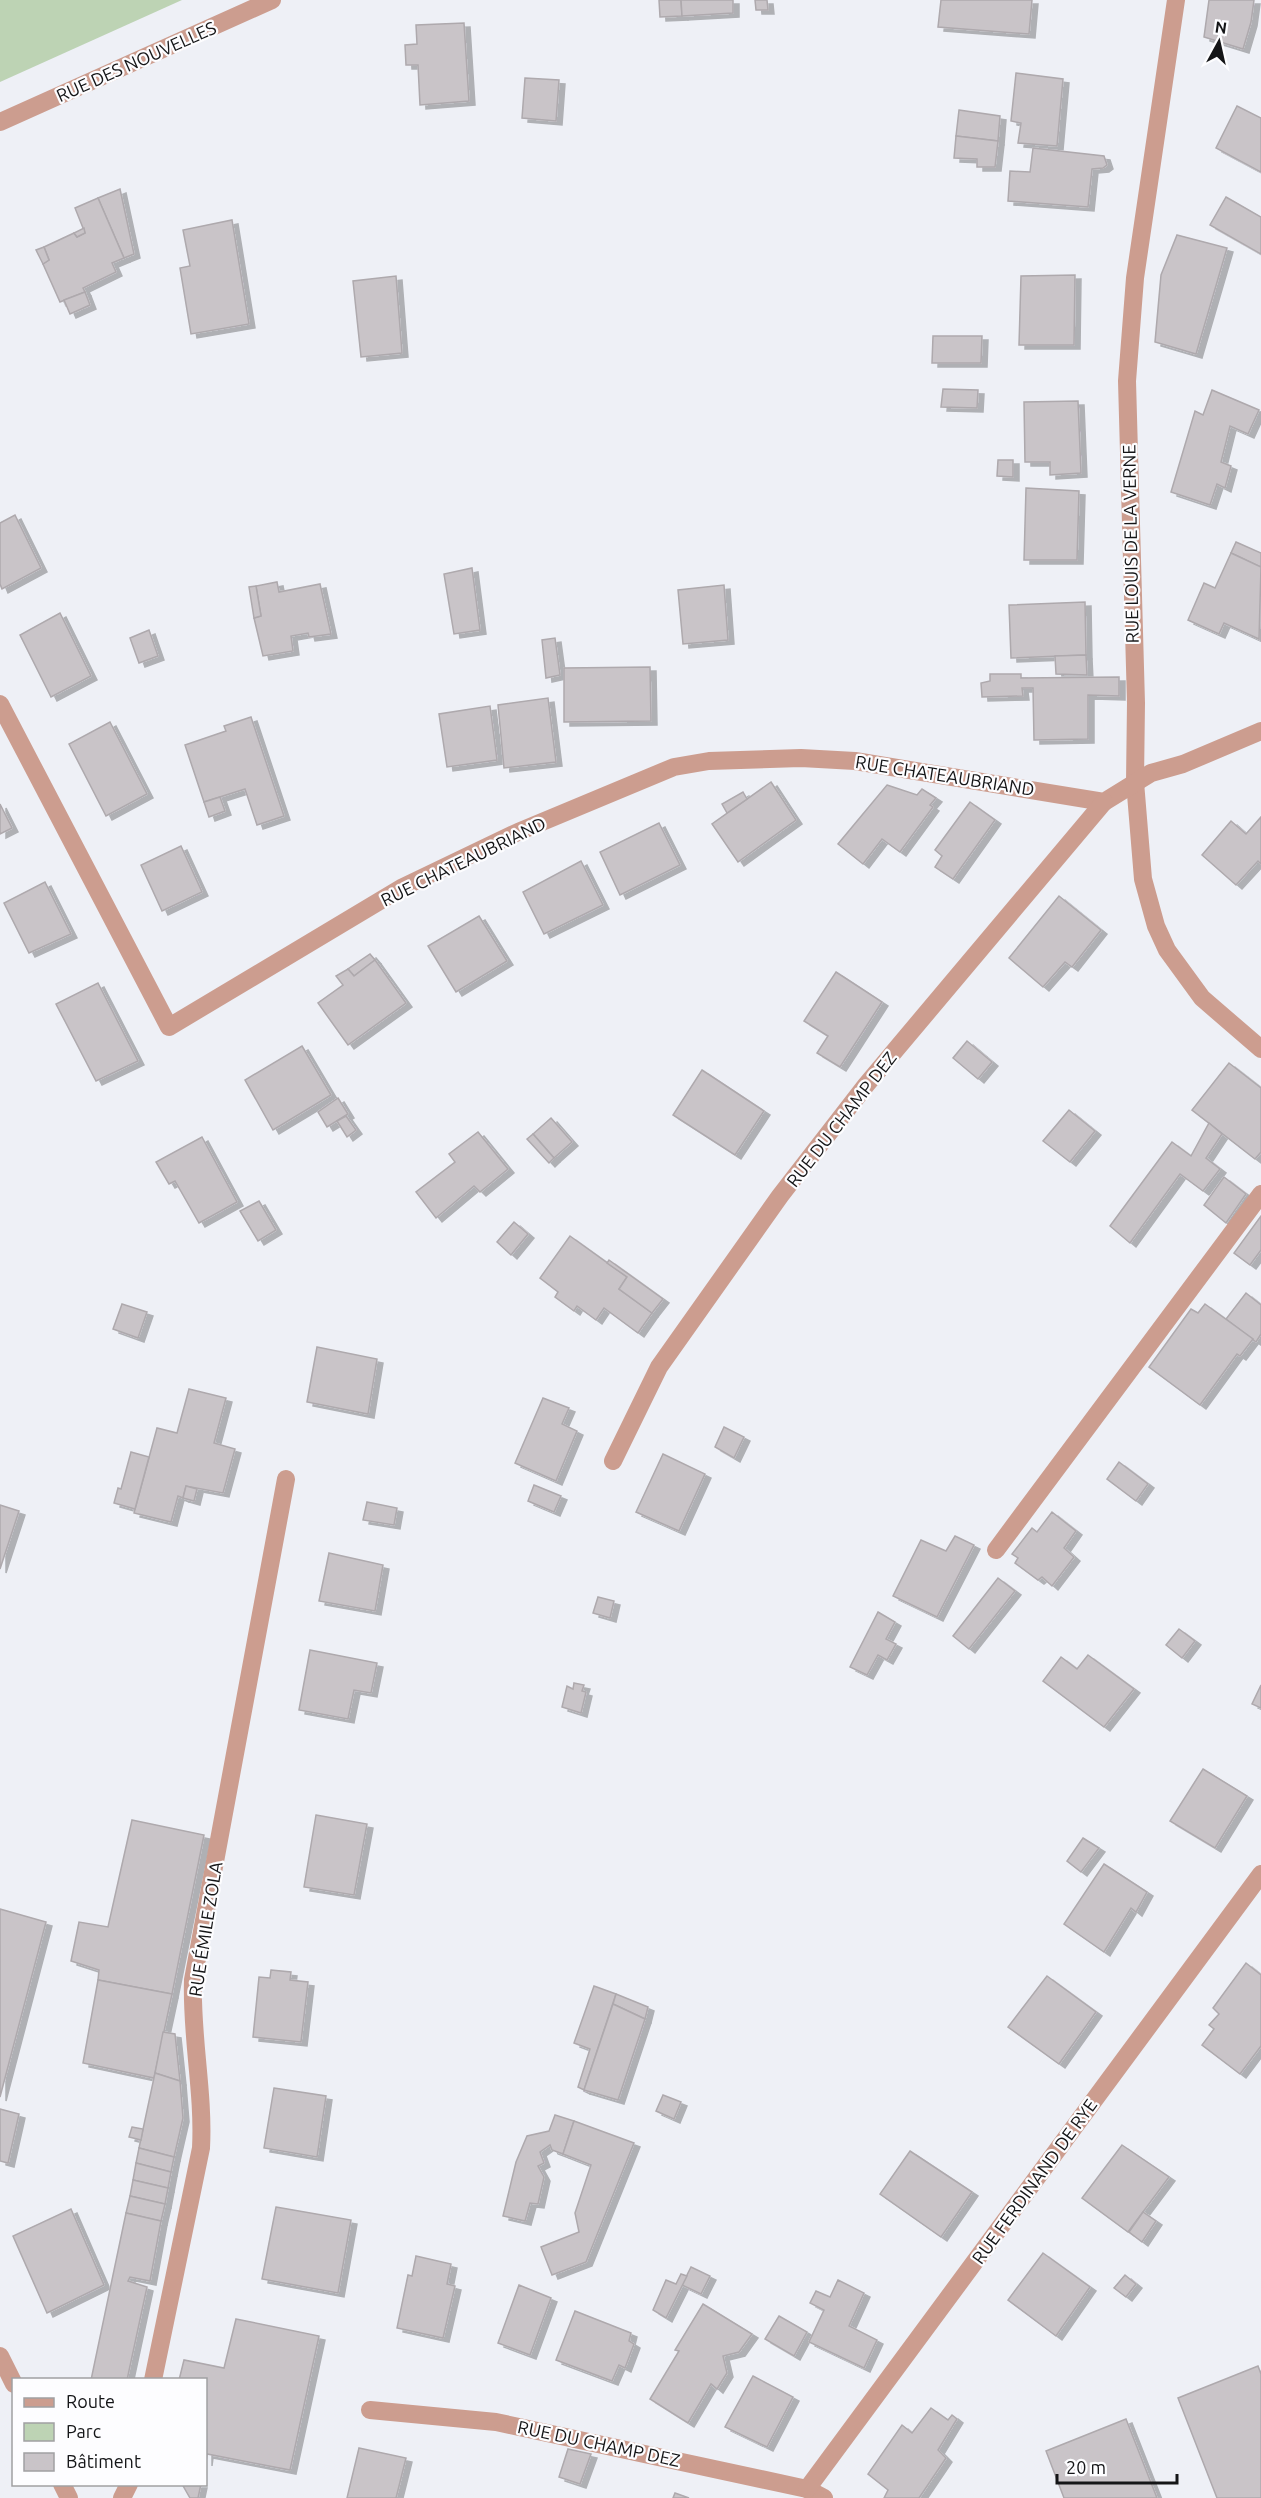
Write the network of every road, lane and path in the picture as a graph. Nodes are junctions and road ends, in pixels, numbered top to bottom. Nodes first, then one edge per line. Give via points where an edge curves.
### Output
1 (272, 0) edge
2 (1176, 0) edge
3 (0, 122) edge
4 (0, 704) edge
5 (1261, 731) edge
6 (1135, 782) junction
7 (1104, 802) junction
8 (1261, 1049) edge
9 (1261, 1194) edge
10 (613, 1461) dead end
11 (286, 1479) dead end
12 (996, 1550) dead end
13 (1261, 1874) edge
14 (0, 2356) edge
15 (153, 2378) edge
16 (12, 2380) edge
17 (370, 2410) dead end
18 (807, 2488) junction
19 (824, 2498) edge

1 - 3 street, RUE DES NOUVELLES
2 - 6 street, RUE LOUIS DE LA VERNE via 1135,278 1126,381
4 - 7 street, RUE CHATEAUBRIAND via 169,1027 403,887 518,832 674,767 709,761 855,761
5 - 6 street
6 - 7 street
6 - 8 street, RUE LOUIS DE LA VERNE via 1143,879 1167,950 1202,998
7 - 10 street, RUE DU CHAMP DEZ via 866,1085 780,1196 659,1367
9 - 12 street
11 - 15 street, RUE ÉMILE ZOLA via 193,1980 203,2114 201,2148
13 - 18 street, RUE FERDINAND DE RYE
14 - 16 street
17 - 18 street, RUE DU CHAMP DEZ via 496,2422
18 - 19 street, RUE DU CHAMP DEZ

